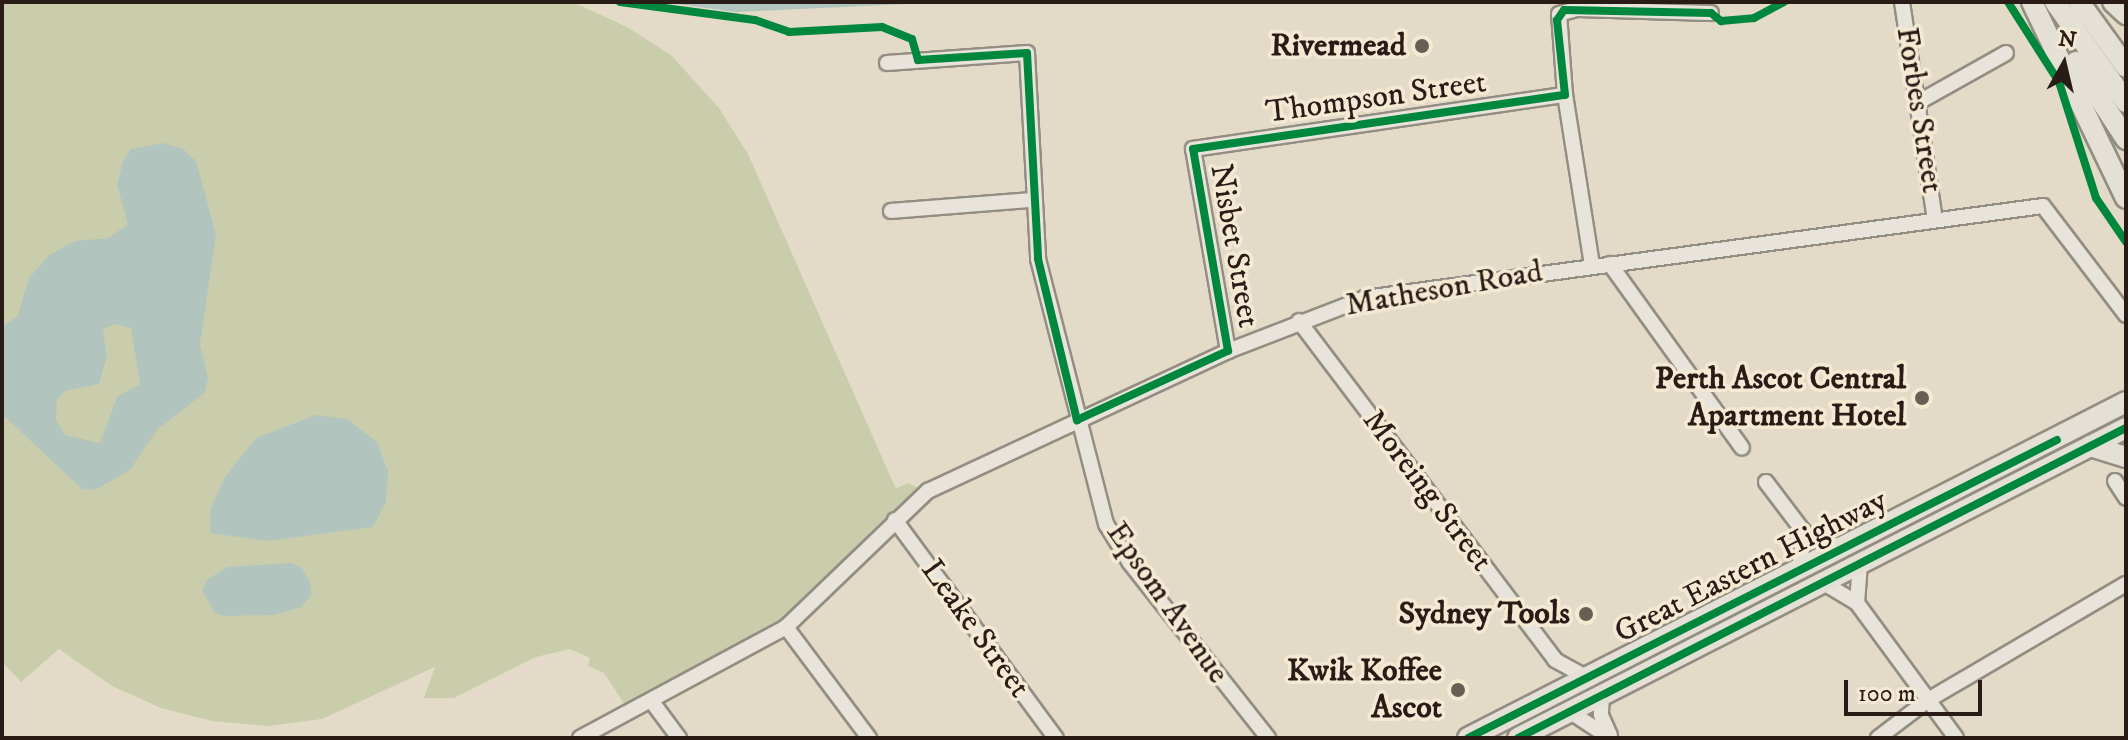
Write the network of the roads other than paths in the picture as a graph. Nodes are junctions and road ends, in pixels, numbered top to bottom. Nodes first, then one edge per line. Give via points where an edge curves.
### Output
1 (1902, 2) edge
2 (2034, 2) edge
3 (2055, 2) edge
4 (2079, 2) edge
5 (2094, 2) edge
6 (2113, 2) edge
7 (1711, 13) dead end
8 (2126, 14) edge
9 (2126, 47) edge
10 (2006, 53) dead end
11 (887, 63) dead end
12 (2126, 67) edge
13 (1565, 95) junction
14 (2126, 102) edge
15 (1917, 103) junction
16 (2126, 139) edge
17 (1193, 149) joint
18 (2126, 198) edge
19 (1032, 200) junction
20 (891, 211) dead end
21 (1935, 219) junction
22 (1610, 264) junction
23 (1592, 265) junction
24 (2126, 315) edge
25 (1299, 321) junction
26 (1228, 351) junction
27 (2126, 391) edge
28 (2126, 402) edge
29 (1077, 420) junction
30 (2126, 428) edge
31 (2057, 440) junction
32 (2090, 446) junction
33 (1742, 448) dead end
34 (2126, 457) edge
35 (2115, 481) dead end
36 (1766, 482) dead end
37 (2009, 488) junction
38 (2126, 498) edge
39 (895, 520) junction
40 (1888, 524) junction
41 (1804, 532) junction
42 (1842, 546) junction
43 (1860, 563) junction
44 (1799, 569) junction
45 (1822, 582) junction
46 (2126, 584) edge
47 (1791, 598) junction
48 (1857, 603) junction
49 (786, 627) junction
50 (1659, 642) junction
51 (1555, 660) junction
52 (1587, 678) junction
53 (1553, 694) junction
54 (1602, 694) junction
55 (1928, 700) junction
56 (653, 703) junction
57 (1245, 711) junction
58 (1569, 711) junction
59 (580, 738) edge
60 (679, 738) edge
61 (869, 738) edge
62 (1056, 738) edge
63 (1254, 738) edge
64 (1268, 738) edge
65 (1468, 738) edge
66 (1518, 738) edge
67 (1611, 738) edge
68 (1878, 738) edge
69 (1956, 738) edge

1 - 15 street, Forbes Street
2 - 16 highway
2 - 18 highway
3 - 14 highway
4 - 12 highway
5 - 9 highway
6 - 8 highway
7 - 13 street via 1564,10 1557,20
10 - 15 street
11 - 19 street, Epsom Avenue via 1027,53
13 - 17 street, Thompson Street
13 - 23 street
15 - 21 street, Forbes Street
17 - 26 street, Nisbet Street
19 - 20 street
19 - 29 street, Epsom Avenue via 1038,259
21 - 22 street, Matheson Road
21 - 24 street, Matheson Road via 2043,206
22 - 23 street, Matheson Road
22 - 33 street
23 - 25 street, Matheson Road via 1365,298
25 - 26 street, Matheson Road
25 - 51 street, Moreing Street
26 - 29 street, Matheson Road
27 - 31 highway
28 - 31 highway, Great Eastern Highway
29 - 39 street, Matheson Road via 928,491
29 - 57 street, Epsom Avenue via 1106,524 1130,563
30 - 32 highway, Great Eastern Highway
31 - 40 highway, Great Eastern Highway
32 - 34 highway
32 - 37 highway, Great Eastern Highway
35 - 38 street
36 - 41 street
37 - 40 highway via 2008,480 2001,479 1911,522
37 - 43 highway, Great Eastern Highway
39 - 49 street, Matheson Road via 848,572
39 - 62 street, Leake Street
40 - 42 highway, Great Eastern Highway
41 - 42 street via 1824,544
41 - 44 street
42 - 44 highway, Great Eastern Highway
43 - 45 highway, Great Eastern Highway
43 - 48 street
44 - 50 highway, Great Eastern Highway
45 - 47 highway, Great Eastern Highway
45 - 48 street
46 - 55 street
47 - 50 highway via 1768,604 1666,656 1658,653
47 - 54 highway, Great Eastern Highway
48 - 55 street
49 - 56 street, Matheson Road
49 - 61 street
50 - 52 highway, Great Eastern Highway
51 - 52 street, Moreing Street
51 - 53 street
52 - 53 highway, Great Eastern Highway
53 - 65 highway, Great Eastern Highway
54 - 58 highway, Great Eastern Highway
54 - 67 street via 1601,715
55 - 68 street
55 - 69 street
56 - 59 street, Matheson Road
56 - 60 street
57 - 63 street, Epsom Avenue
57 - 64 street, Epsom Avenue
58 - 66 highway, Great Eastern Highway
58 - 67 street

